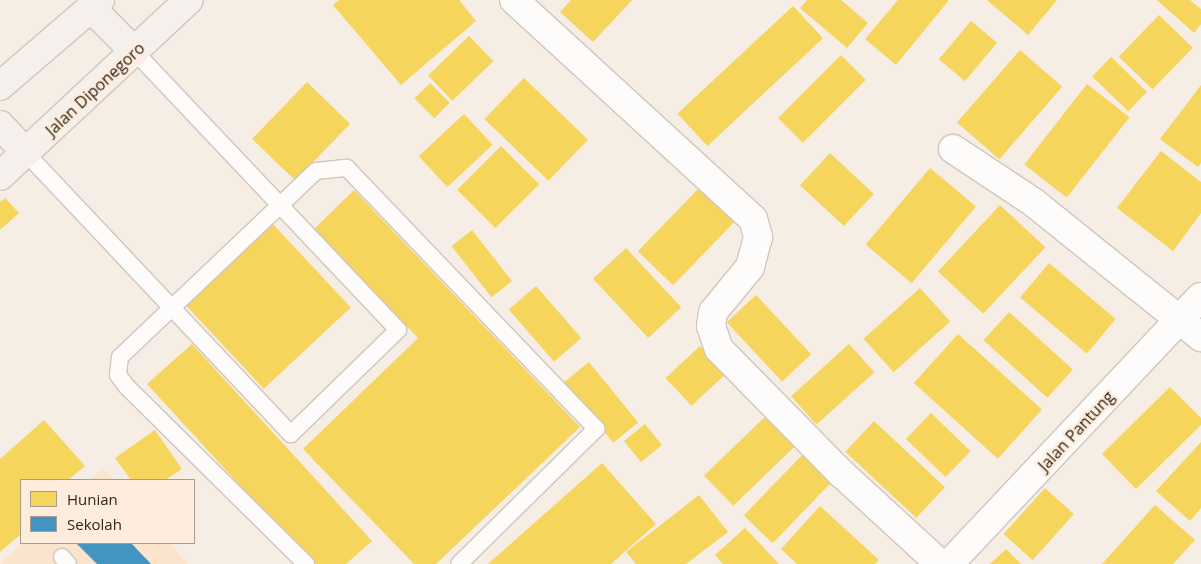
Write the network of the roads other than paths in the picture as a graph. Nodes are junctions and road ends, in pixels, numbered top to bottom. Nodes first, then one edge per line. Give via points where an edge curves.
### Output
1 (189, 0) edge
2 (514, 0) edge
3 (95, 4) edge
4 (135, 52) junction
5 (0, 86) edge
6 (0, 125) edge
7 (953, 149) dead end
8 (26, 153) junction
9 (0, 176) edge
10 (278, 204) junction
11 (1201, 297) edge
12 (174, 309) junction
13 (1180, 320) junction
14 (1201, 338) edge
15 (306, 564) edge
16 (458, 564) edge
17 (940, 564) edge
18 (949, 564) edge

1 - 4 main road, Jalan Diponegoro
2 - 17 street via 752,219 758,237 750,266 713,312 711,326 719,349 841,472
3 - 4 main road
3 - 5 main road
4 - 8 main road, Jalan Diponegoro
4 - 10 lane
6 - 8 main road
7 - 13 street via 1033,202
8 - 9 main road, Jalan Diponegoro
8 - 12 lane
10 - 12 lane
10 - 12 lane via 398,330 291,434
10 - 16 lane via 316,171 347,168 596,429
11 - 13 street, Jalan Pantung
12 - 15 lane via 120,357 118,375
13 - 14 street
13 - 18 street, Jalan Pantung

